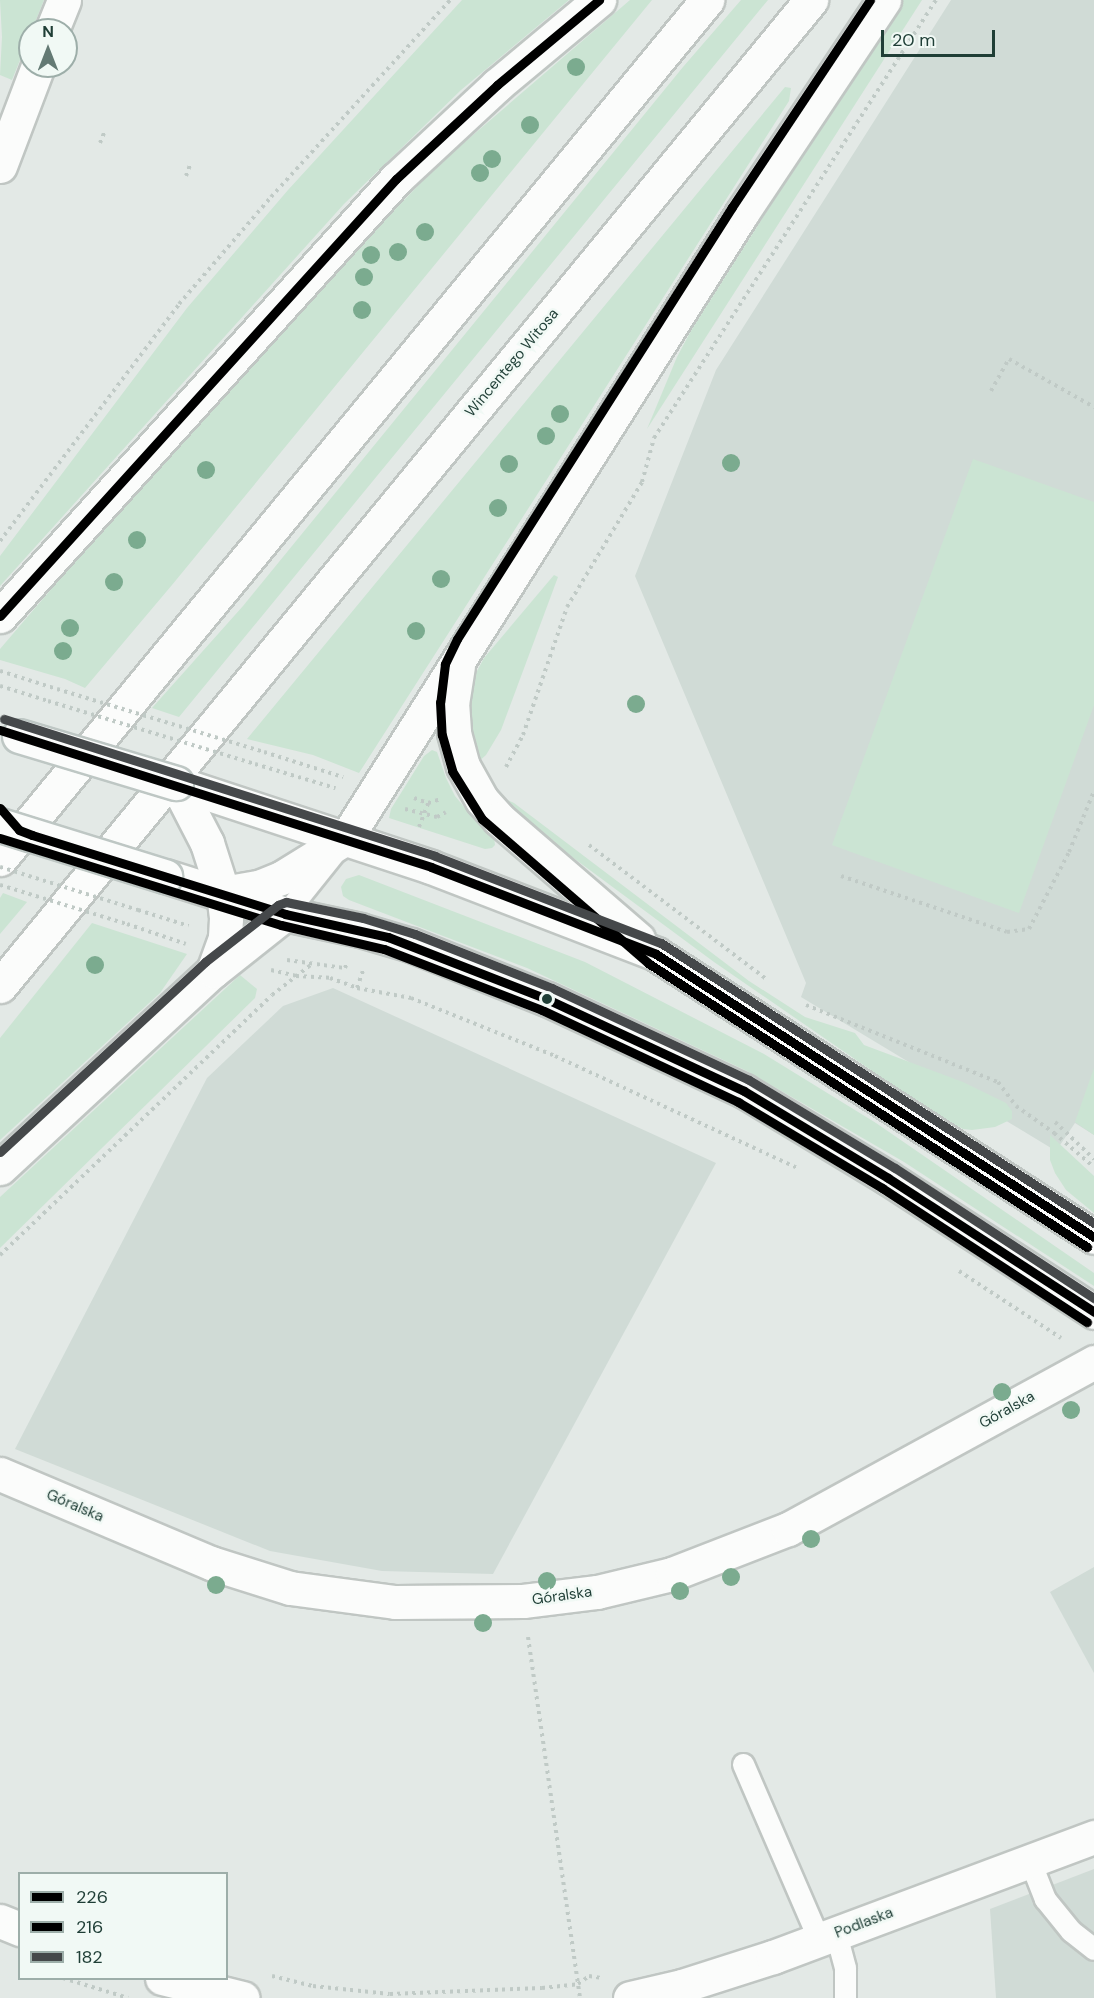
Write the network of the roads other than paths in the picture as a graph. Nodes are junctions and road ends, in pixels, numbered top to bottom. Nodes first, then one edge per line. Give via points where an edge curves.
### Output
1 (64, 0) edge
2 (599, 0) edge
3 (707, 0) edge
4 (812, 0) edge
5 (884, 0) edge
6 (57, 18) edge
7 (33, 78) edge
8 (0, 166) edge
9 (0, 616) edge
10 (467, 645) junction
11 (9, 733) edge
12 (176, 783) junction
13 (0, 808) edge
14 (0, 825) edge
15 (32, 835) junction
16 (346, 838) junction
17 (0, 859) edge
18 (223, 893) junction
19 (285, 914) junction
20 (656, 954) junction
21 (213, 971) junction
22 (0, 986) edge
23 (0, 1168) edge
24 (1094, 1237) edge
25 (1094, 1312) edge
26 (1094, 1362) edge
27 (0, 1474) edge
28 (743, 1764) dead end
29 (1094, 1837) edge
30 (1030, 1861) junction
31 (0, 1921) edge
32 (18, 1928) edge
33 (827, 1937) junction
34 (1094, 1949) edge
35 (184, 1980) edge
36 (252, 1986) edge
37 (618, 1989) edge
38 (845, 1998) edge

1 - 6 main road
2 - 9 main road via 482,98 396,179
3 - 17 main road
4 - 22 main road, Wincentego Witosa
5 - 10 main road via 747,205
7 - 8 main road
10 - 16 main road
10 - 20 main road via 457,666 452,702 457,748 472,783 499,819
11 - 12 main road, bridge
12 - 16 main road
12 - 18 main road via 201,831
13 - 15 main road, bridge via 19,830
14 - 15 main road, bridge
15 - 18 main road, bridge
16 - 18 main road via 295,871 261,886
16 - 19 lane
16 - 20 main road
18 - 19 main road
18 - 21 main road via 225,938
19 - 21 main road
19 - 25 main road via 370,932 420,948 547,999 744,1090
20 - 24 main road
21 - 23 main road
26 - 27 main road, Góralska via 788,1529 672,1574 597,1592 523,1601 395,1602 290,1588 211,1563
28 - 33 lane
29 - 30 main road, Podlaska
30 - 33 main road, Podlaska
30 - 34 lane via 1045,1899 1071,1931
31 - 32 main road
33 - 37 main road, Podlaska via 682,1986
33 - 38 lane via 845,1968
35 - 36 main road

